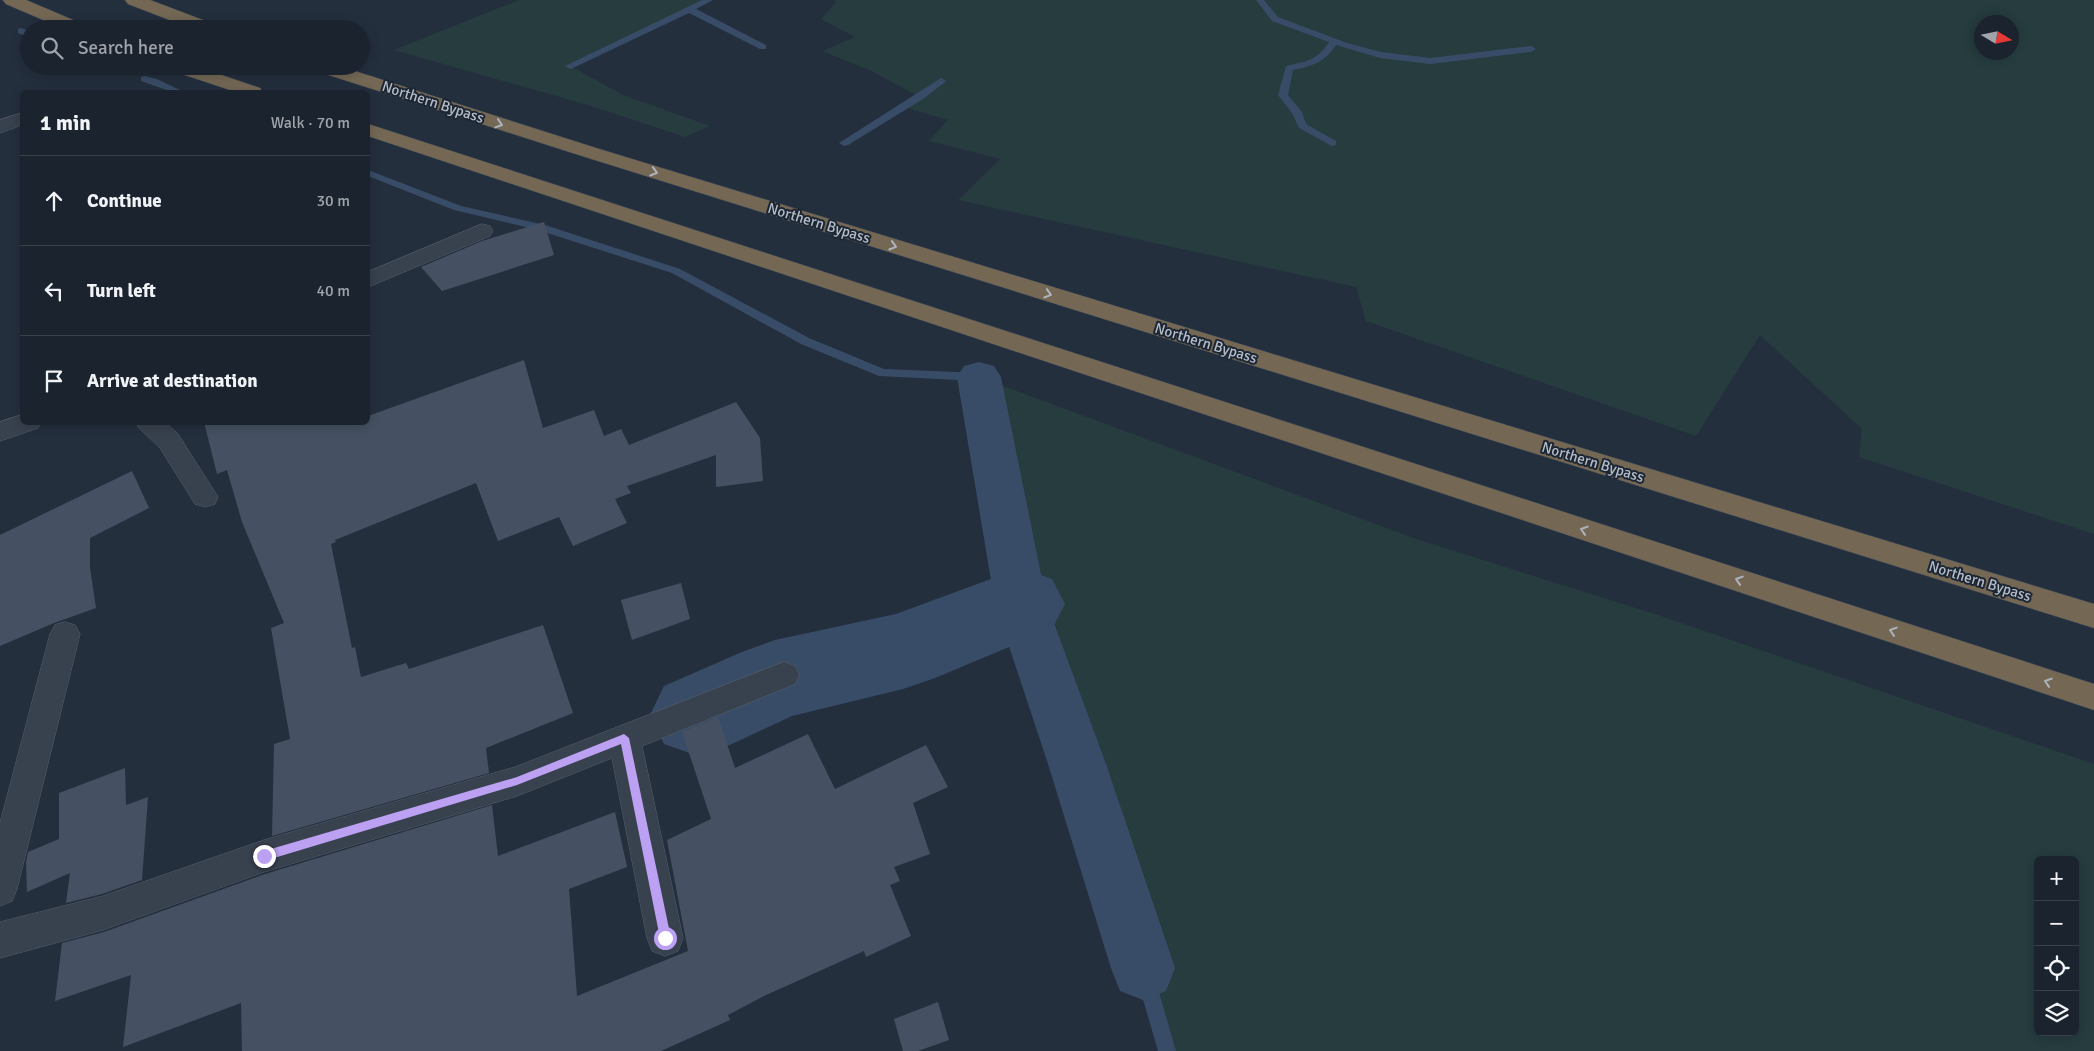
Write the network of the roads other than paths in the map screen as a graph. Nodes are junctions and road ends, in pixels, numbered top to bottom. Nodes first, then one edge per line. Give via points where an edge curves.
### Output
1 (12, 0) edge
2 (134, 0) edge
3 (58, 20) edge
4 (186, 20) edge
5 (203, 75) edge
6 (347, 75) edge
7 (247, 90) edge
8 (20, 120) edge
9 (0, 127) edge
10 (370, 131) edge
11 (482, 231) dead end
12 (370, 279) edge
13 (20, 425) edge
14 (151, 425) edge
15 (0, 432) edge
16 (204, 497) dead end
17 (2094, 616) edge
18 (65, 634) dead end
19 (784, 675) dead end
20 (2094, 697) edge
21 (624, 738) junction
22 (0, 889) edge
23 (665, 938) dead end
24 (0, 940) edge

1 - 3 highway
2 - 4 highway
5 - 7 highway
6 -> 17 highway, Northern Bypass
8 - 9 street
20 -> 10 highway
11 - 12 street
13 - 15 street
14 - 16 street via 169,441
18 - 22 street
19 - 21 street
21 - 23 street
21 - 24 street via 517,781 264,856 104,913

